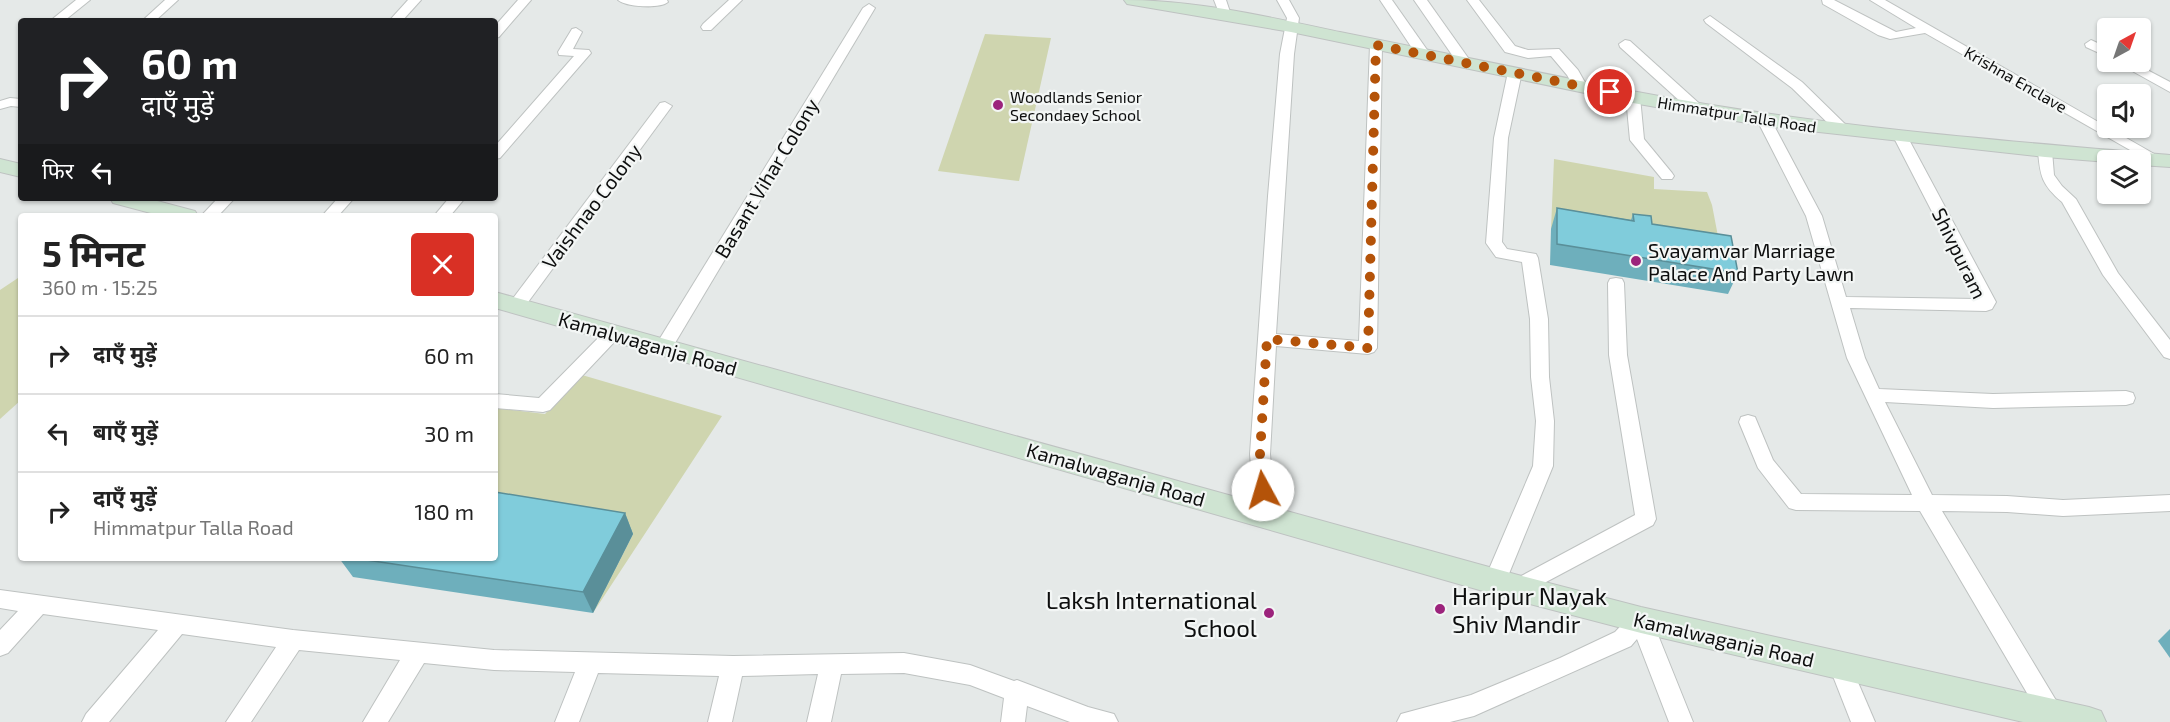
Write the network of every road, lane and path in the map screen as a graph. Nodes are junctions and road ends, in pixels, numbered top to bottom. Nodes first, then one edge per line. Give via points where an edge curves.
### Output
1 (84, 0) edge
2 (171, 0) edge
3 (415, 0) edge
4 (525, 0) edge
5 (624, 0) edge
6 (736, 0) edge
7 (1133, 0) edge
8 (1283, 0) edge
9 (1386, 0) edge
10 (1420, 0) edge
11 (1473, 0) edge
12 (1876, 0) edge
13 (1827, 1) edge
14 (662, 2) dead end
15 (869, 8) dead end
16 (1223, 8) edge
17 (60, 18) edge
18 (151, 18) edge
19 (398, 18) edge
20 (1710, 20) dead end
21 (707, 27) dead end
22 (1292, 27) junction
23 (1928, 29) junction
24 (498, 30) edge
25 (576, 32) dead end
26 (1625, 44) dead end
27 (2091, 44) dead end
28 (1376, 45) junction
29 (2097, 47) edge
30 (1423, 54) junction
31 (1464, 62) junction
32 (1515, 72) junction
33 (2141, 72) edge
34 (1580, 86) junction
35 (2170, 88) edge
36 (1633, 97) junction
37 (18, 103) edge
38 (0, 105) edge
39 (665, 106) dead end
40 (1697, 109) junction
41 (1764, 120) junction
42 (1843, 130) junction
43 (1900, 136) junction
44 (2045, 151) junction
45 (498, 152) edge
46 (2163, 160) edge
47 (0, 165) edge
48 (18, 170) edge
49 (1667, 176) dead end
50 (132, 201) edge
51 (224, 201) edge
52 (343, 201) edge
53 (454, 201) edge
54 (176, 213) edge
55 (212, 213) edge
56 (333, 213) edge
57 (444, 213) edge
58 (1616, 283) dead end
59 (506, 302) edge
60 (1840, 302) junction
61 (613, 333) junction
62 (1267, 339) junction
63 (663, 348) junction
64 (2170, 354) edge
65 (1872, 395) junction
66 (2126, 398) dead end
67 (498, 401) edge
68 (1748, 422) dead end
69 (1926, 503) junction
70 (2170, 503) edge
71 (1281, 520) junction
72 (1506, 584) junction
73 (0, 599) edge
74 (39, 603) junction
75 (1641, 620) junction
76 (178, 623) junction
77 (293, 640) junction
78 (0, 646) edge
79 (417, 652) junction
80 (591, 662) junction
81 (733, 666) junction
82 (831, 666) junction
83 (1840, 666) junction
84 (1017, 690) junction
85 (1476, 713) edge
86 (2055, 718) edge
87 (93, 722) edge
88 (238, 722) edge
89 (375, 722) edge
90 (567, 722) edge
91 (720, 722) edge
92 (819, 722) edge
93 (1013, 722) edge
94 (1106, 722) edge
95 (1409, 722) edge
96 (1681, 722) edge
97 (1863, 722) edge
98 (2089, 722) edge

1 - 17 street
2 - 18 street
3 - 19 street
4 - 24 street
5 - 14 street
6 - 21 street
7 - 16 main road, Himmatpur Talla Road
8 - 22 street via 1293,18
9 - 30 street
10 - 31 street
11 - 34 street via 1510,49 1528,54 1554,52
12 - 23 street, Krishna Enclave
13 - 23 street via 1895,36
15 - 63 street, Basant Vihar Colony
16 - 22 main road, Himmatpur Talla Road
20 - 42 street via 1799,86
22 - 28 main road, Himmatpur Talla Road
22 - 62 street via 1275,196
23 - 46 street, Krishna Enclave
25 - 45 street via 564,52 584,53
26 - 40 street
27 - 29 street
28 - 30 main road, Himmatpur Talla Road
28 - 62 street via 1368,348
30 - 31 main road, Himmatpur Talla Road
31 - 32 main road, Himmatpur Talla Road
32 - 34 main road, Himmatpur Talla Road
32 - 72 street via 1501,138 1494,243 1502,253 1530,258 1539,319 1544,432 1542,466
33 - 35 street
34 - 36 main road, Himmatpur Talla Road
36 - 40 main road, Himmatpur Talla Road
36 - 49 street via 1636,140
37 - 38 street
39 - 59 street, Vaishnao Colony
40 - 41 main road, Himmatpur Talla Road
41 - 42 main road, Himmatpur Talla Road
41 - 60 street via 1810,205
42 - 43 main road, Himmatpur Talla Road
43 - 44 main road, Himmatpur Talla Road
43 - 60 street, Shivpuram via 1986,305
44 - 46 main road, Himmatpur Talla Road
44 - 64 street via 2047,175 2068,199 2111,275
47 - 48 main road
50 - 54 main road
51 - 55 street
52 - 56 street
53 - 57 street
58 - 72 street via 1618,355 1646,519
59 - 61 main road, Kamalwaganja Road
60 - 65 street via 1856,358
61 - 63 main road, Kamalwaganja Road
61 - 67 street via 543,405
62 - 71 street via 1260,454 1263,490
63 - 71 main road, Kamalwaganja Road
65 - 66 street via 1993,401
65 - 69 street
68 - 69 street via 1765,463 1796,502
69 - 70 street via 2062,508
69 - 86 street
71 - 72 main road, Kamalwaganja Road
72 - 75 main road, Kamalwaganja Road
73 - 74 street
74 - 76 street
74 - 78 street
75 - 83 main road, Kamalwaganja Road
75 - 85 street via 1623,639
75 - 96 street
76 - 77 street
76 - 87 street
77 - 79 street
77 - 88 street
79 - 80 street via 494,660
79 - 89 street
80 - 81 street
80 - 90 street
81 - 82 street
81 - 91 street
82 - 84 street via 904,663 970,675
82 - 92 street
83 - 86 main road, Kamalwaganja Road
83 - 97 street
84 - 93 street
84 - 94 street
85 - 95 street
86 - 98 main road, Kamalwaganja Road

